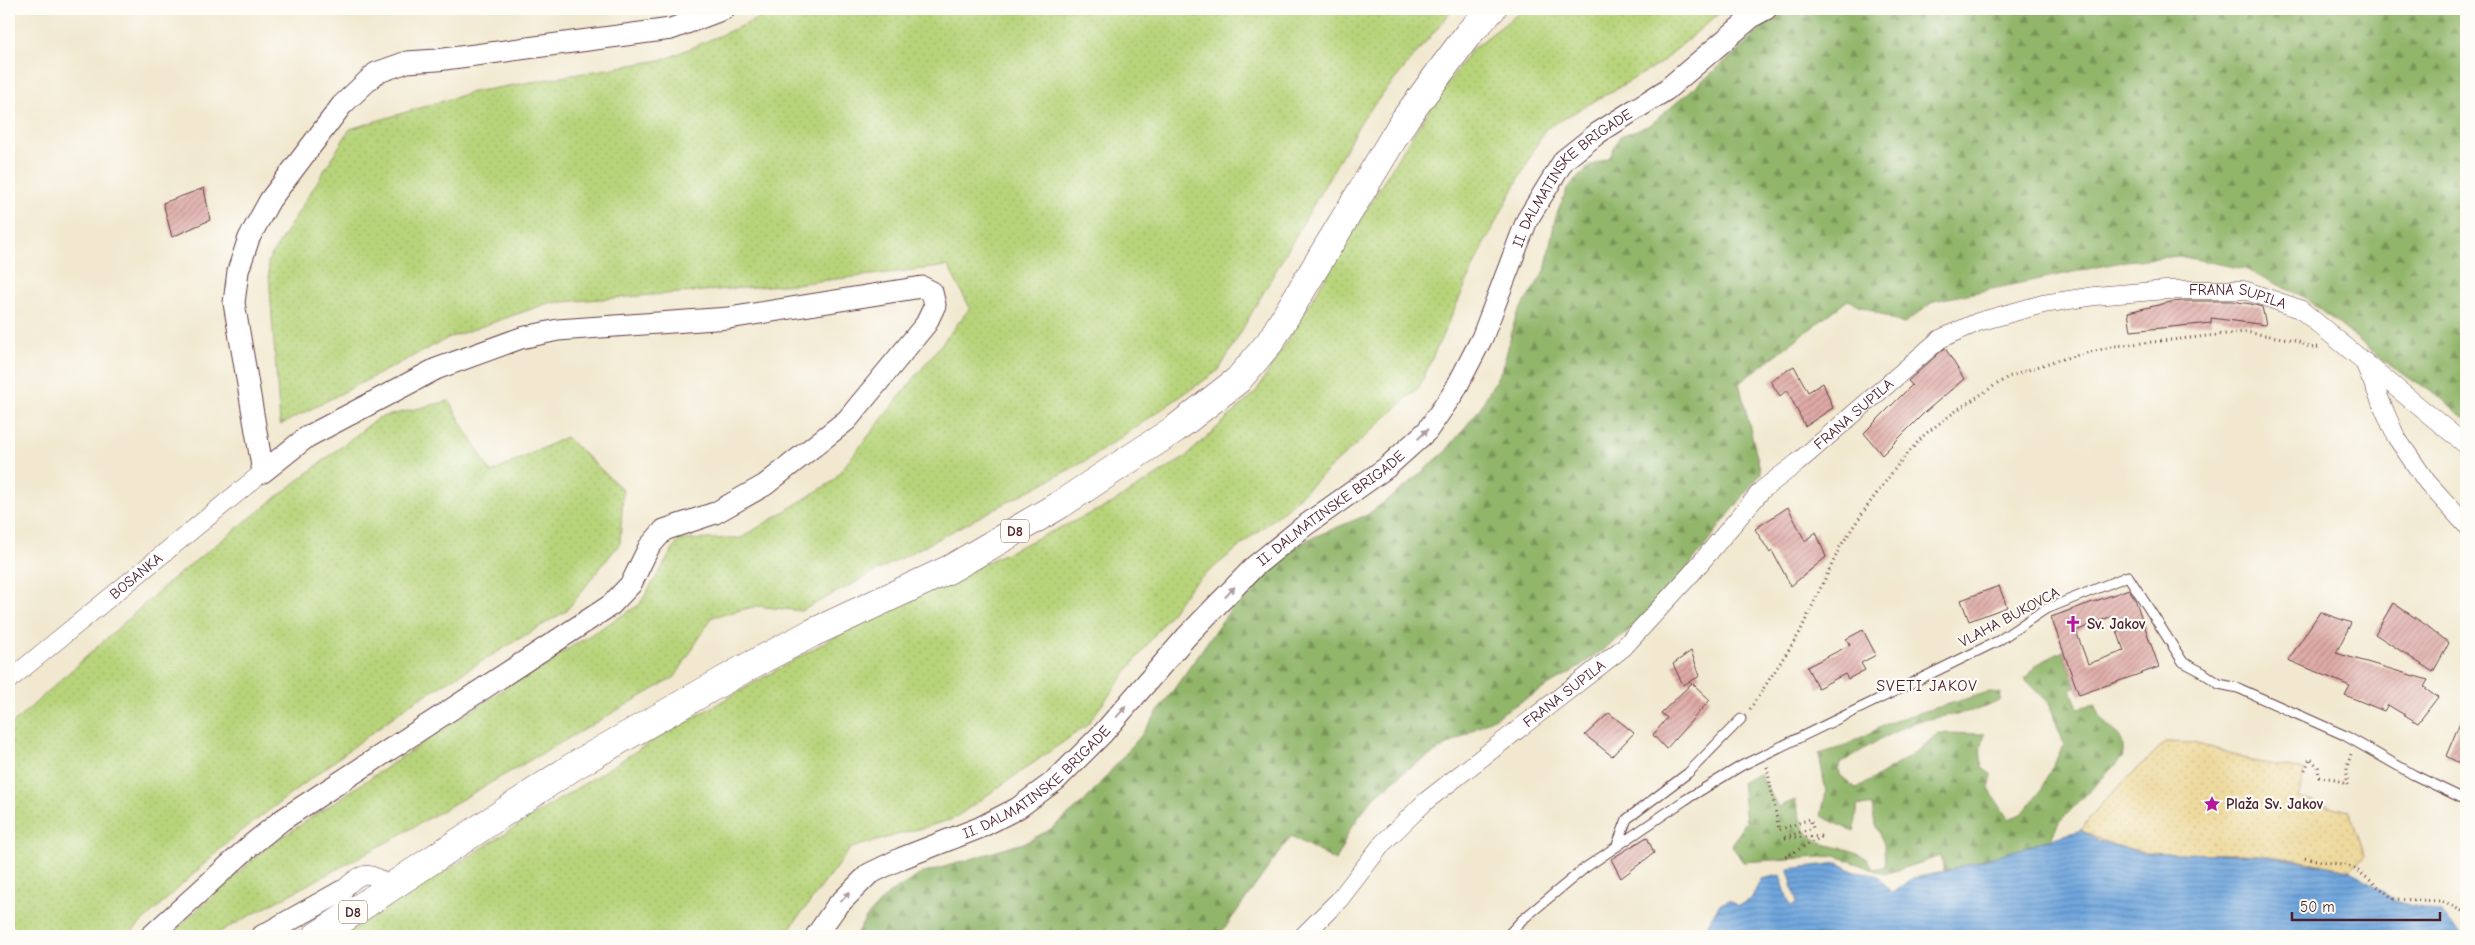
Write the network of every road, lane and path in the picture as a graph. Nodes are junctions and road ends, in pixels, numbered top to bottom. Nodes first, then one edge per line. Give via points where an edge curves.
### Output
1 (724, 9) edge
2 (1492, 9) edge
3 (1766, 9) edge
4 (2346, 345) junction
5 (2363, 359) junction
6 (2466, 445) edge
7 (263, 472) junction
8 (2466, 525) edge
9 (9, 680) edge
10 (1741, 719) joint
11 (2354, 740) junction
12 (1766, 760) dead end
13 (2305, 770) dead end
14 (2466, 800) edge
15 (1617, 846) junction
16 (1785, 857) dead end
17 (2305, 858) dead end
18 (389, 888) junction
19 (342, 891) joint
20 (2466, 913) edge
21 (151, 936) edge
22 (262, 936) edge
23 (317, 936) edge
24 (816, 936) edge
25 (1303, 936) edge
26 (1507, 936) edge

1 - 7 street via 671,29 407,62 376,73 342,105 270,200 250,238 238,271 234,303
2 - 18 main road, D8 via 1469,33 1405,119 1270,342 1238,380 1174,429 1061,504 950,568 812,633 670,710 574,766
24 -> 3 street, II. DALMATINSKE BRIGADE via 836,907 869,874 979,828 1018,808 1056,780 1255,566 1386,468 1427,431 1454,392 1482,338 1526,220 1564,160 1666,90 1753,16
4 - 5 street, FRANA SUPILA
4 - 10 path via 2312,348 2295,340 2244,332 2115,346 2054,361 2008,377 1925,434 1900,462 1840,547 1800,634 1765,689
4 - 25 street, FRANA SUPILA via 2300,309 2244,290 2166,290 2043,304 1978,322 1940,339 1762,490 1623,648 1426,801 1384,843 1339,900
5 - 6 street
5 - 8 street, FRANA SUPILA via 2396,437 2427,482
7 - 9 street, BOSANKA
7 - 21 street via 307,438 436,369 521,338 558,330 729,318 922,287 932,292 935,305 926,324 847,420 765,485 715,512 664,530 649,547 631,584 611,605 282,820
10 - 15 lane via 1688,773 1627,819
11 - 13 path via 2347,767 2347,784 2319,778 2318,767 2310,758
11 - 14 lane, VLAHA BUKOVCA via 2414,775
11 - 15 lane, VLAHA BUKOVCA via 2238,688 2219,684 2182,662 2128,576 2044,610 1998,641 1741,766
12 - 16 path via 1779,830 1810,819 1813,828 1783,838 1823,836
15 - 26 lane, VLAHA BUKOVCA via 1571,879
17 - 20 path via 2353,867 2394,899 2441,901
18 - 19 street via 381,880 365,874 358,876
18 - 23 main road, D8
19 - 22 street

